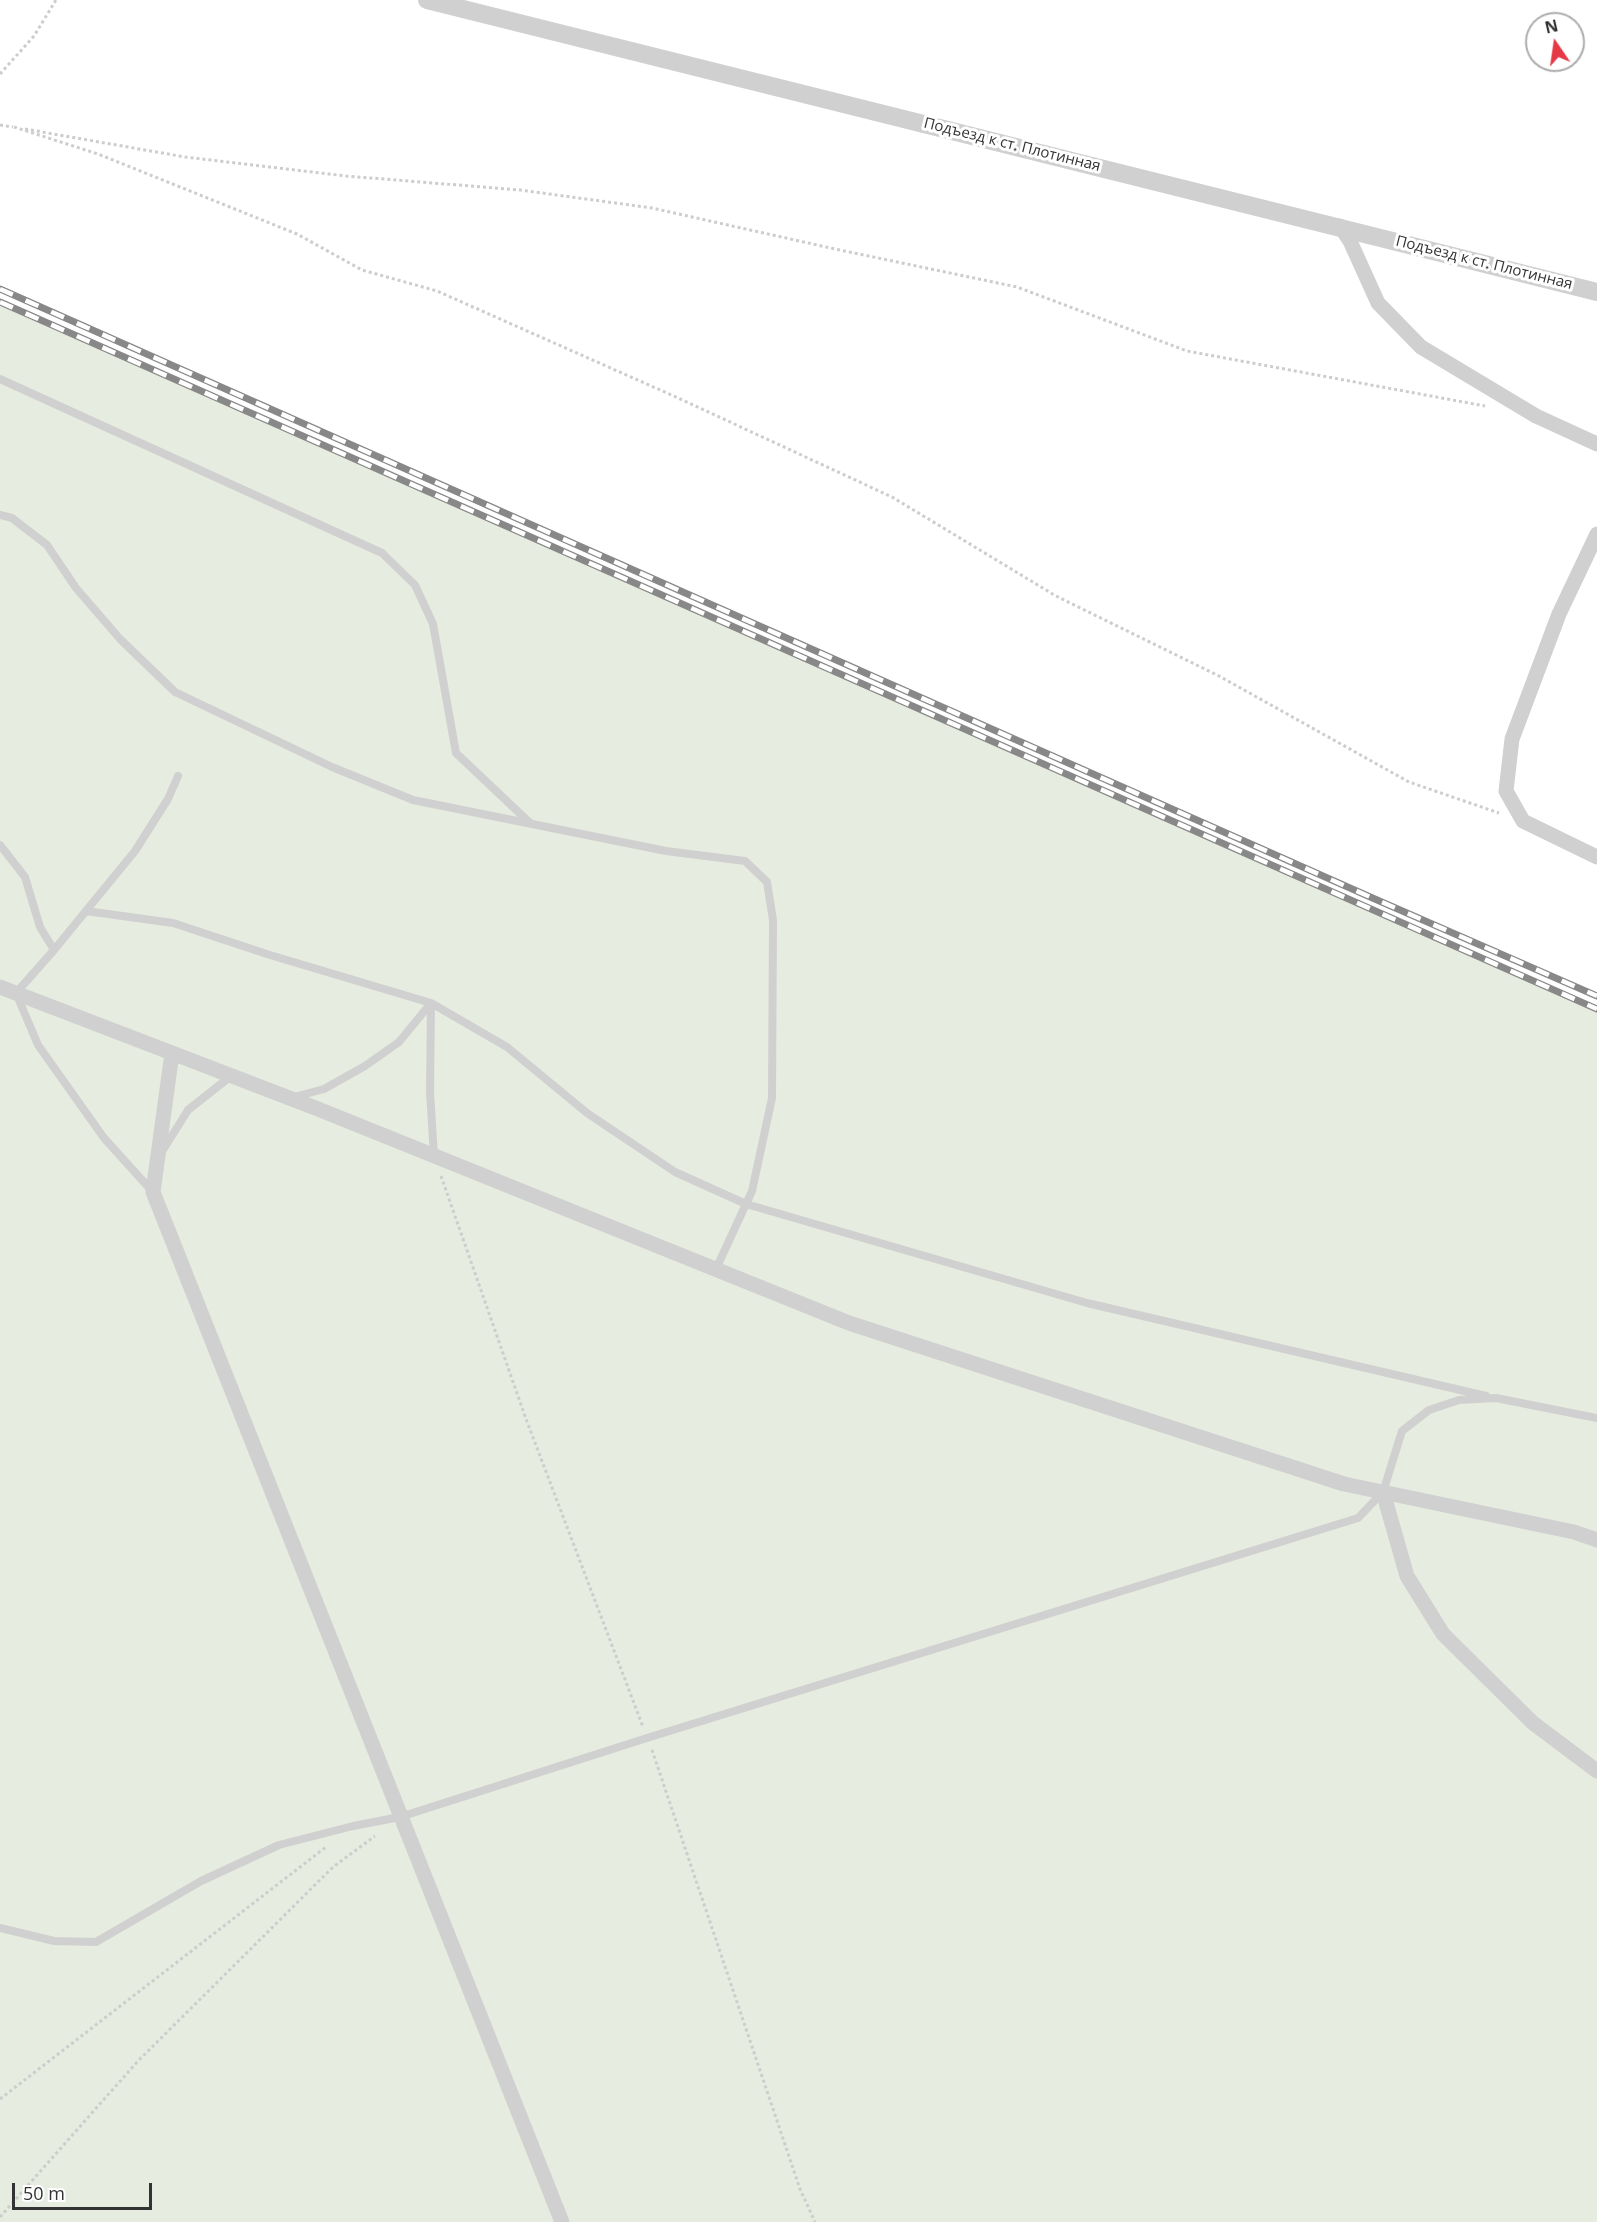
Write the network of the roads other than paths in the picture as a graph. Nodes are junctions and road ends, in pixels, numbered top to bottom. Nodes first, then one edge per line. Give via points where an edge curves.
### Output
1 (427, 0) edge
2 (1340, 226) junction
3 (1597, 292) edge
4 (0, 378) edge
5 (1597, 444) edge
6 (0, 515) edge
7 (1597, 534) edge
8 (178, 776) dead end
9 (531, 824) junction
10 (0, 845) edge
11 (1597, 857) edge
12 (86, 911) junction
13 (54, 950) junction
14 (0, 987) edge
15 (16, 993) junction
16 (431, 1003) junction
17 (172, 1053) junction
18 (231, 1076) junction
19 (289, 1098) junction
20 (434, 1156) junction
21 (157, 1159) junction
22 (153, 1192) junction
23 (746, 1204) junction
24 (716, 1269) junction
25 (1496, 1398) junction
26 (1597, 1418) edge
27 (1383, 1492) junction
28 (1597, 1540) edge
29 (1597, 1771) edge
30 (400, 1817) junction
31 (0, 1928) edge
32 (562, 2222) edge

1 - 2 street, Подъезд к ст. Плотинная
2 - 3 street, Подъезд к ст. Плотинная
2 - 5 street via 1378,303 1421,347 1536,416
4 - 9 lane via 382,553 415,585 433,624 456,753
6 - 9 lane via 12,518 47,545 76,588 120,639 175,692 332,767 413,800
7 - 11 street via 1559,614 1512,739 1506,791 1523,821
8 - 12 lane via 135,850
9 - 23 lane via 666,851 745,861 767,882 773,920 772,1098
10 - 13 lane via 25,877 40,927
12 - 13 lane
12 - 16 lane via 172,923
13 - 15 lane
14 - 15 street
15 - 17 street
15 - 22 lane via 38,1045 104,1138
16 - 19 lane via 399,1042 365,1066 324,1089
16 - 20 lane
16 - 23 lane via 507,1047 587,1113 675,1172
17 - 18 street
17 - 21 street
18 - 19 street
18 - 21 lane via 188,1110
19 - 20 street
20 - 24 street
21 - 22 street
22 - 30 street
23 - 24 lane
23 - 25 lane via 1087,1303
24 - 27 street via 849,1323 1344,1484
25 - 26 lane
25 - 27 lane via 1459,1400 1429,1410 1402,1431
27 - 28 street
27 - 29 street via 1407,1576 1443,1634 1533,1723
27 - 30 lane via 1358,1518
30 - 31 lane via 279,1845 201,1881 96,1942 54,1941
30 - 32 street

